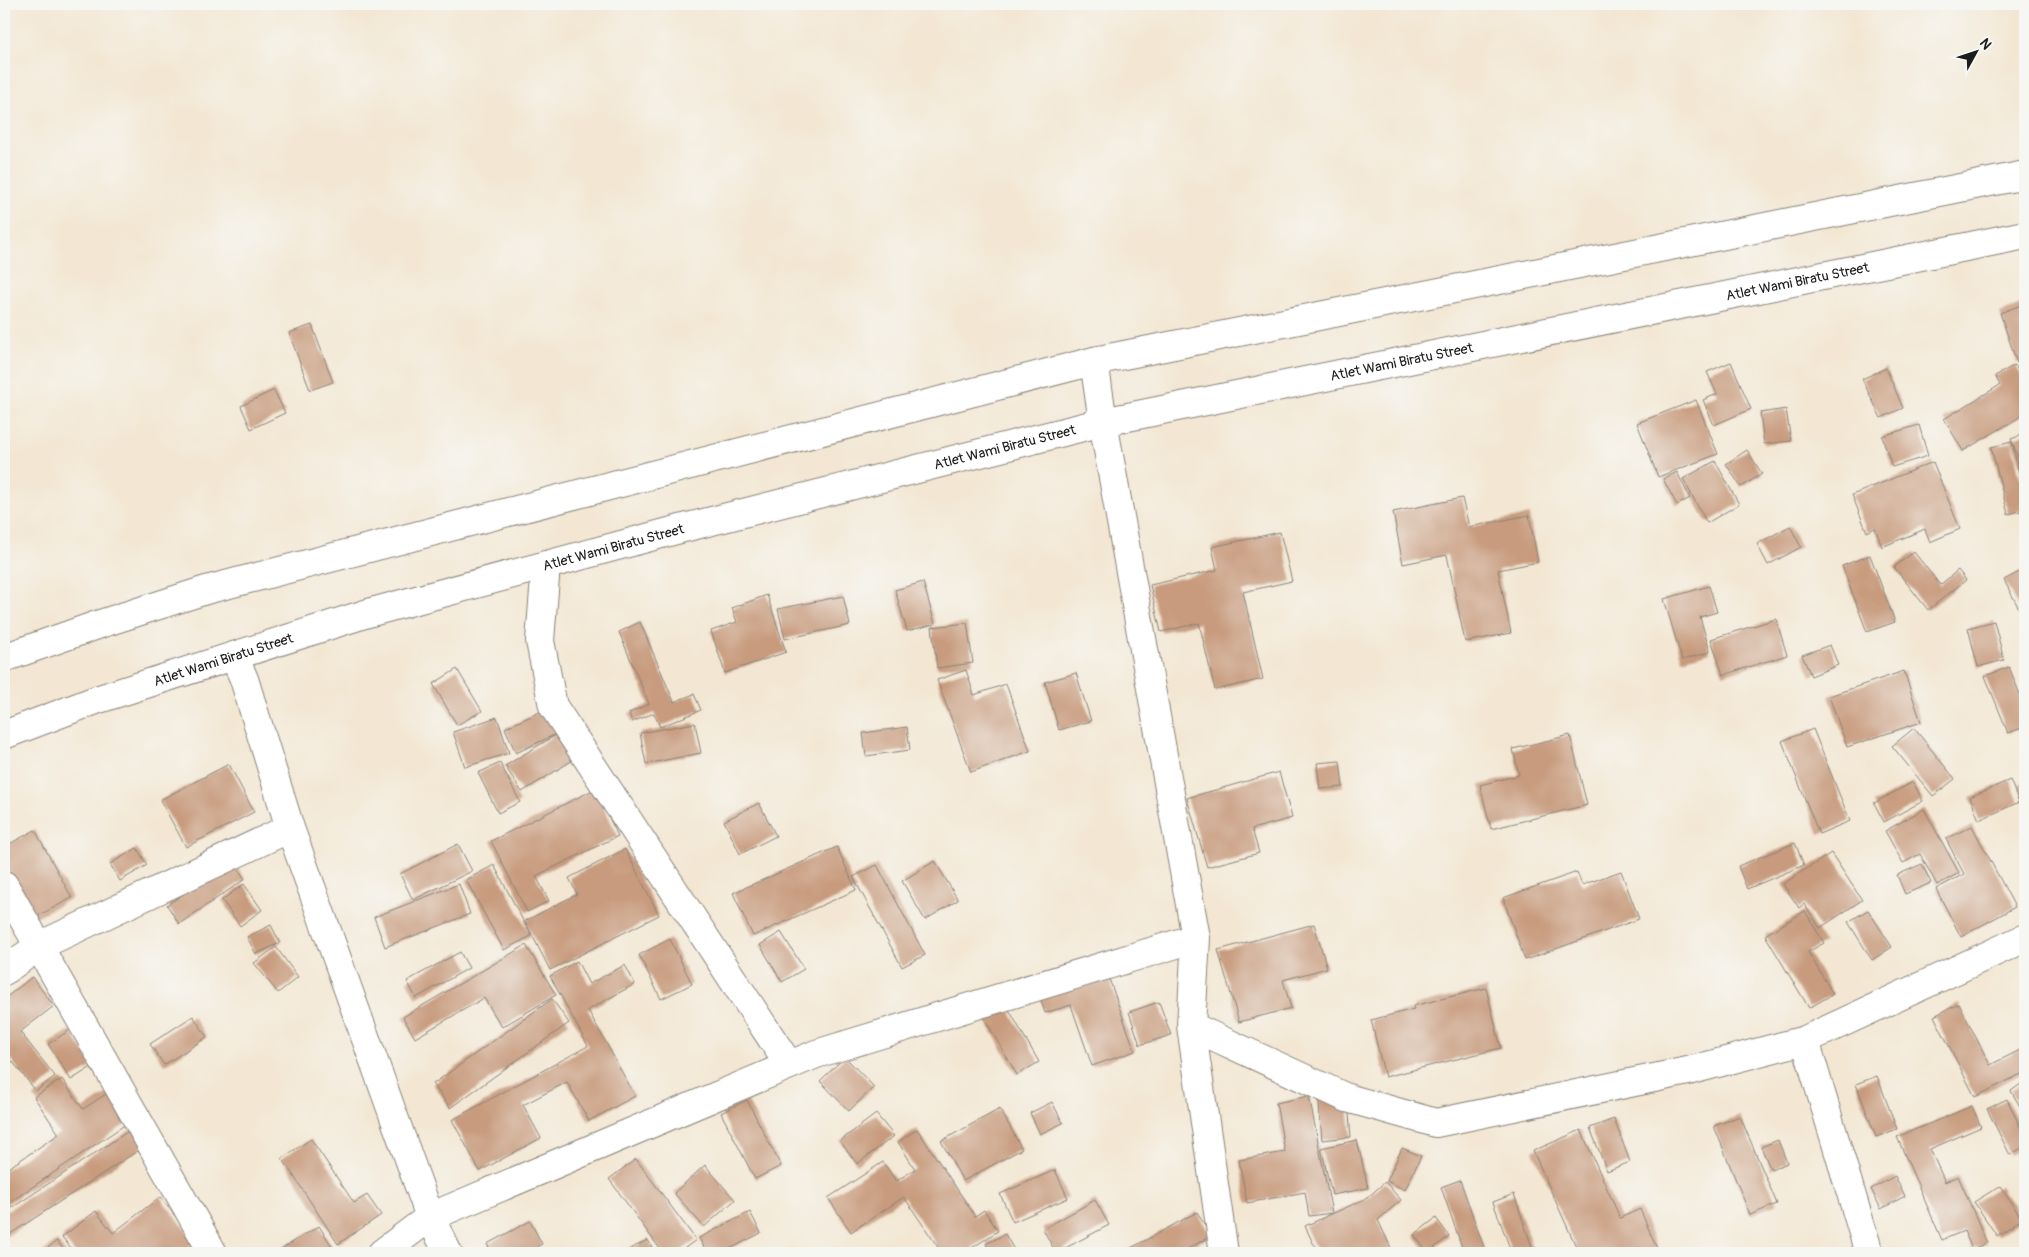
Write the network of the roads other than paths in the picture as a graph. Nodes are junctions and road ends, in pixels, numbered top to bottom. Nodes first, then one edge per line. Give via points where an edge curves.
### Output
1 (2025, 175) edge
2 (2025, 235) edge
3 (1094, 361) junction
4 (1103, 422) junction
5 (546, 565) junction
6 (5, 651) edge
7 (234, 656) junction
8 (4, 735) edge
9 (290, 828) junction
10 (4, 885) edge
11 (1196, 938) junction
12 (2025, 938) edge
13 (39, 946) junction
14 (4, 970) edge
15 (1191, 1026) junction
16 (1805, 1040) junction
17 (789, 1065) junction
18 (430, 1217) junction
19 (213, 1253) edge
20 (382, 1253) edge
21 (448, 1253) edge
22 (1224, 1253) edge
23 (1869, 1253) edge

1 - 3 street
2 - 4 street, Atlet Wami Biratu Street
3 - 4 street
3 - 6 street via 206,590
4 - 5 street, Atlet Wami Biratu Street
4 - 11 street
5 - 7 street, Atlet Wami Biratu Street via 368,613
5 - 17 street via 540,641 553,706
7 - 8 street, Atlet Wami Biratu Street via 96,700
7 - 9 street
9 - 13 street
9 - 18 street
10 - 13 street
11 - 15 street
11 - 17 street
12 - 16 street
13 - 14 street
13 - 19 street
15 - 16 street via 1346,1098 1436,1123 1688,1071
15 - 22 street
16 - 23 street
17 - 18 street
18 - 20 street
18 - 21 street

